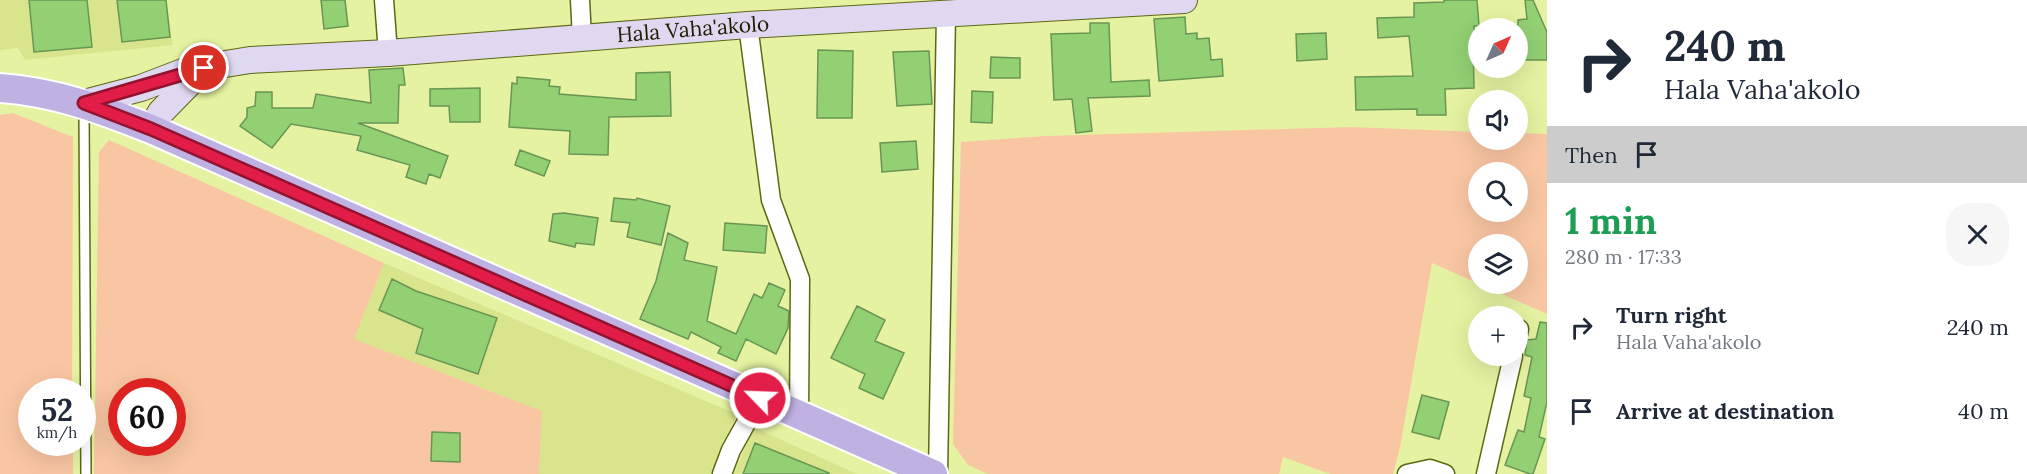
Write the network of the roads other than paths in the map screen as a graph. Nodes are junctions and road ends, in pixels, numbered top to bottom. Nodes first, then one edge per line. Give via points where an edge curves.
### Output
1 (384, 0) edge
2 (580, 0) edge
3 (1184, 0) edge
4 (946, 14) junction
5 (748, 25) junction
6 (582, 38) junction
7 (388, 53) junction
8 (204, 68) junction
9 (0, 88) edge
10 (84, 103) junction
11 (151, 129) junction
12 (1511, 366) edge
13 (760, 398) junction
14 (799, 415) junction
15 (86, 474) edge
16 (722, 474) edge
17 (933, 474) edge
18 (938, 474) edge
19 (1407, 474) edge
20 (1445, 474) edge
21 (1486, 474) edge

1 - 7 street
2 - 6 street
3 - 4 main road, Hala Vaha'akolo
4 - 5 main road, Hala Vaha'akolo
4 - 18 street
5 - 6 main road, Hala Vaha'akolo
5 - 14 street via 771,200 800,279
6 - 7 main road, Hala Vaha'akolo
7 - 8 main road, Hala Vaha'akolo via 250,60
8 - 10 main road, Hala Vaha'akolo
8 - 11 main road via 161,112
9 - 10 main road via 36,91
10 - 11 main road
10 - 15 lane
11 - 13 main road
12 - 21 street
13 - 14 main road
13 - 16 street
14 - 17 main road
19 - 20 street via 1430,469

